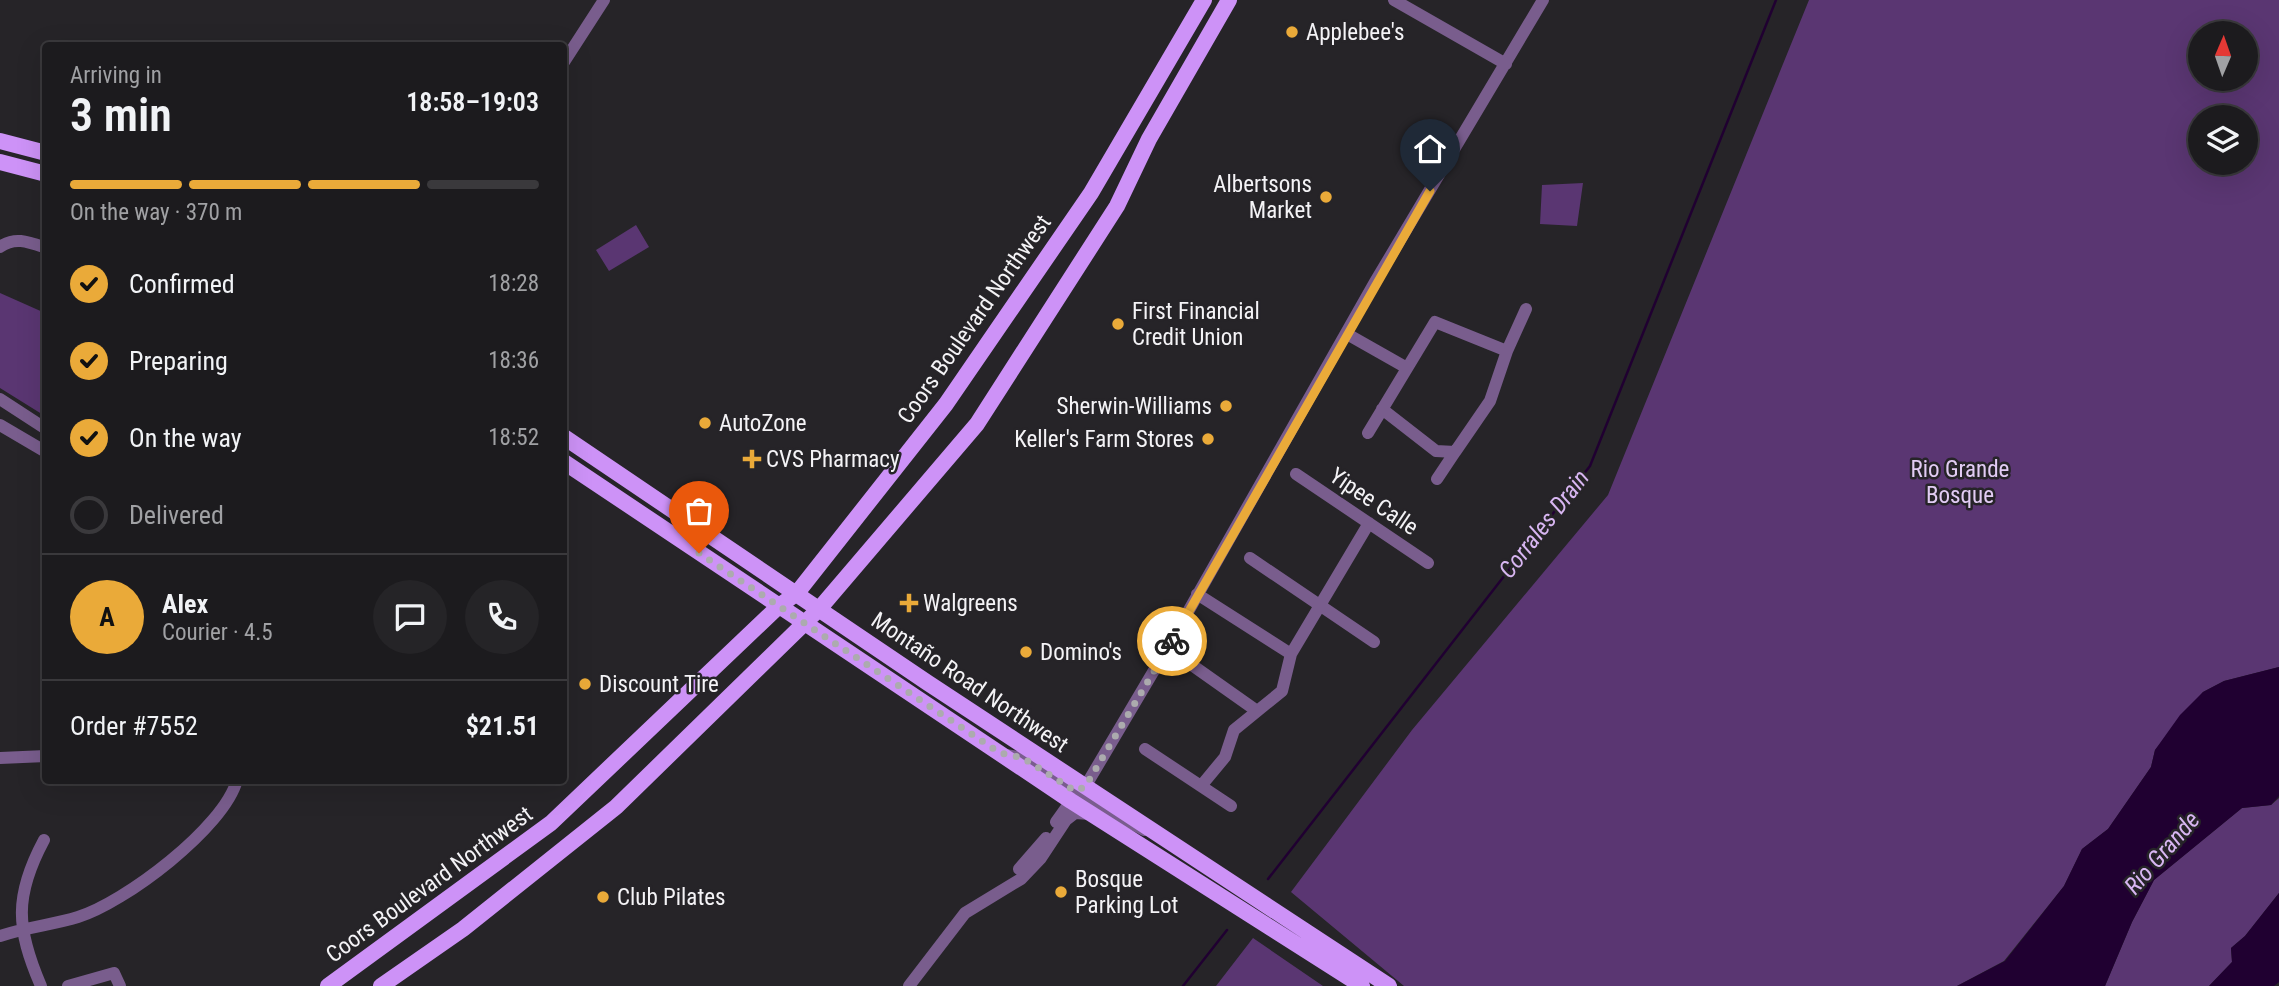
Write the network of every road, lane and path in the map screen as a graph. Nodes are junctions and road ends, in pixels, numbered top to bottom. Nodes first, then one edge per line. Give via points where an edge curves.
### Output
1 (604, 0) edge
2 (1204, 0) edge
3 (1228, 0) edge
4 (1394, 0) edge
5 (1543, 0) edge
6 (567, 57) edge
7 (1506, 64) junction
8 (0, 141) edge
9 (42, 152) edge
10 (0, 162) edge
11 (42, 173) edge
12 (0, 247) edge
13 (42, 247) edge
14 (1526, 309) dead end
15 (1347, 334) junction
16 (1507, 351) junction
17 (1407, 368) junction
18 (0, 399) edge
19 (1382, 409) junction
20 (0, 425) edge
21 (42, 426) edge
22 (1368, 433) dead end
23 (567, 442) edge
24 (42, 450) edge
25 (1455, 452) junction
26 (567, 464) edge
27 (1297, 474) dead end
28 (1437, 479) dead end
29 (1369, 523) junction
30 (1250, 558) dead end
31 (1428, 563) dead end
32 (797, 593) junction
33 (1197, 594) junction
34 (1319, 605) junction
35 (779, 606) junction
36 (820, 608) junction
37 (804, 622) junction
38 (1374, 642) dead end
39 (1291, 654) junction
40 (1182, 658) dead end
41 (1257, 711) junction
42 (1145, 749) dead end
43 (1000, 753) junction
44 (42, 756) edge
45 (0, 758) edge
46 (235, 784) edge
47 (1201, 786) junction
48 (1085, 787) junction
49 (1070, 800) junction
50 (1231, 806) dead end
51 (1092, 814) junction
52 (1157, 835) junction
53 (44, 840) dead end
54 (1013, 882) junction
55 (23, 928) junction
56 (0, 936) edge
57 (41, 986) edge
58 (68, 986) edge
59 (120, 986) edge
60 (328, 986) edge
61 (381, 986) edge
62 (909, 986) edge
63 (1362, 986) edge
64 (1389, 986) edge

1 - 6 street
2 - 32 main road, Coors Boulevard Northwest via 1091,193 946,404
3 - 36 main road via 1149,139 1117,206 977,424
4 - 7 street
5 - 7 street
7 - 15 street
8 - 9 main road
10 - 11 main road
12 - 13 street via 22,240
14 - 16 street
15 - 17 street
15 - 33 street
16 - 17 street via 1435,322
16 - 25 street via 1490,401
17 - 19 street
18 - 21 street
19 - 22 street
19 - 25 street via 1436,451
20 - 24 street
23 - 32 main road, Montaño Road Northwest
25 - 28 street
26 - 35 main road, Montaño Road Northwest
27 - 29 street, Yipee Calle
29 - 31 street, Yipee Calle
29 - 34 street
30 - 34 street
32 - 35 main road, Coors Boulevard Northwest
32 - 36 main road, Montaño Road Northwest
33 - 39 street
33 - 48 street
34 - 38 street
34 - 39 street
35 - 37 main road, Montaño Road Northwest
35 - 60 main road, Coors Boulevard Northwest via 551,823
36 - 37 main road
36 - 48 main road, Montaño Road Northwest
37 - 43 main road, Montaño Road Northwest
37 - 61 main road via 616,807 463,929
39 - 41 street via 1282,691
40 - 41 street
41 - 47 street via 1234,730 1225,757
42 - 47 street
43 - 48 street via 1023,758 1075,791
43 - 49 main road, Montaño Road Northwest
44 - 45 street
46 - 55 street via 207,829 105,906 78,917
47 - 50 street
48 - 52 main road, Montaño Road Northwest
49 - 51 main road, Montaño Road Northwest
49 - 52 street via 1084,799
49 - 54 street
51 - 54 street via 1075,813 1066,820 1041,858
51 - 63 main road, Montaño Road Northwest
52 - 64 main road, Montaño Road Northwest
53 - 55 street via 24,882
54 - 62 street via 965,913
55 - 56 street
55 - 57 street
58 - 59 street via 114,973

